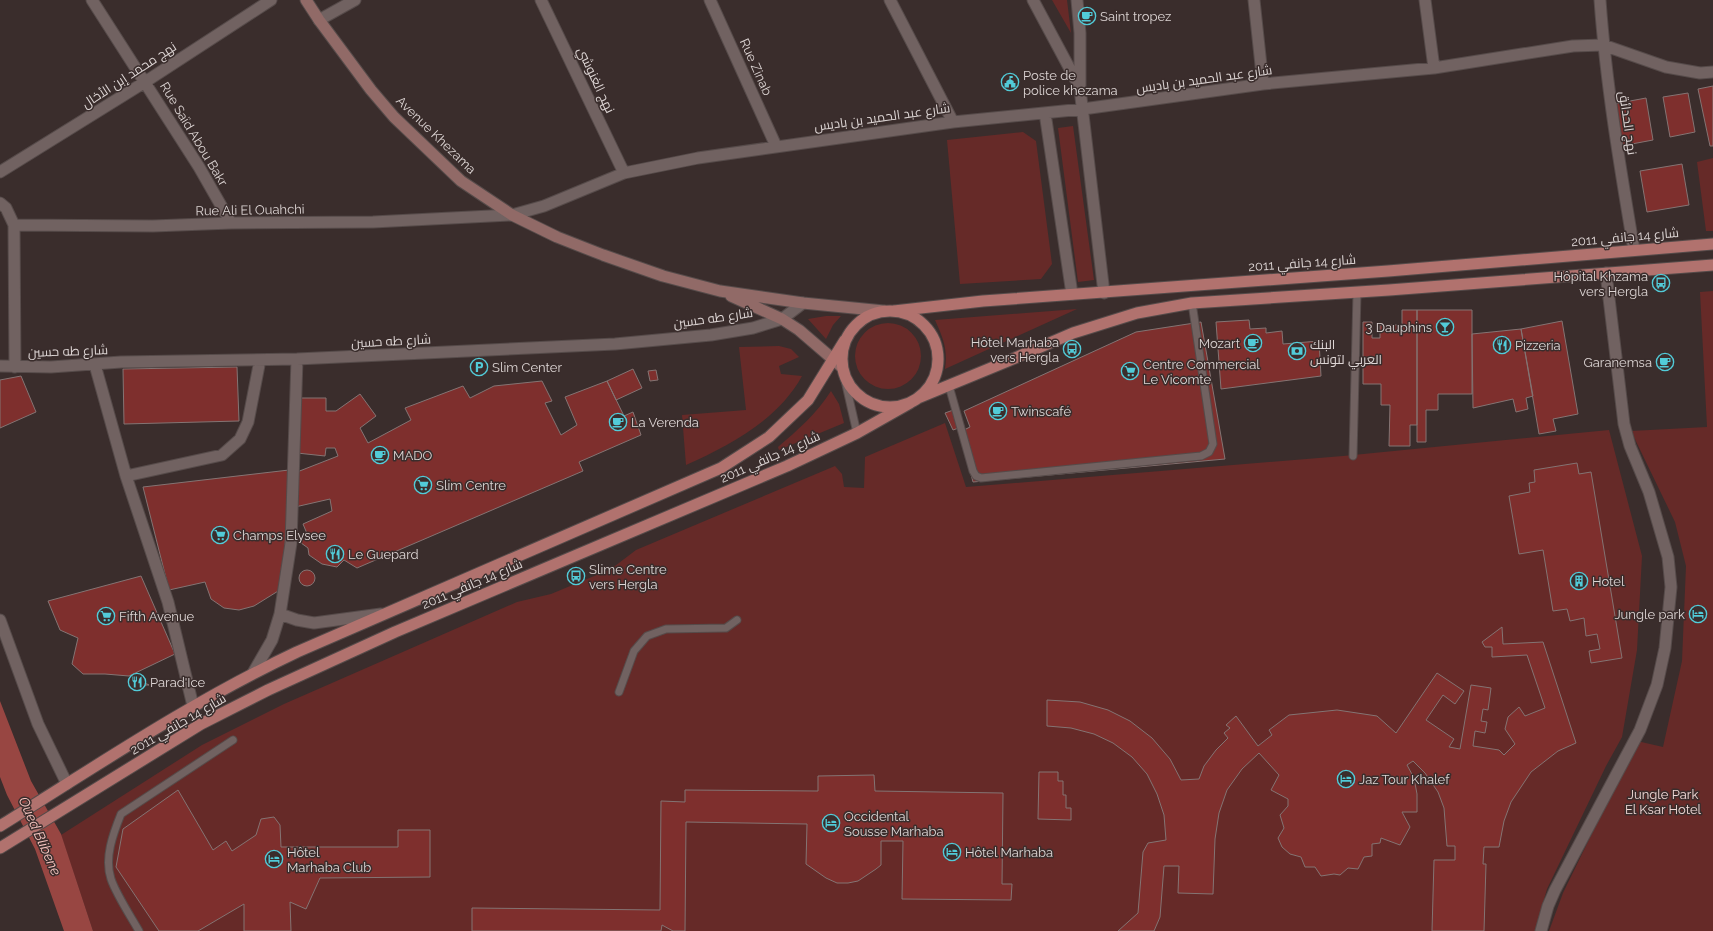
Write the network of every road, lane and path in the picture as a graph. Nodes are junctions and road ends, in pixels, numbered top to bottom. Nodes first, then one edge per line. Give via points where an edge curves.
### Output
1 (92, 0) edge
2 (271, 0) edge
3 (306, 0) edge
4 (355, 0) edge
5 (541, 0) edge
6 (710, 0) edge
7 (890, 0) edge
8 (1033, 0) edge
9 (1077, 0) edge
10 (1254, 0) edge
11 (1426, 0) edge
12 (1600, 0) edge
13 (319, 20) junction
14 (1603, 46) junction
15 (1434, 68) junction
16 (1713, 72) edge
17 (145, 82) junction
18 (1263, 84) junction
19 (1080, 89) junction
20 (1083, 109) junction
21 (1045, 113) junction
22 (953, 122) junction
23 (776, 146) junction
24 (0, 172) edge
25 (624, 173) junction
26 (0, 203) edge
27 (512, 216) junction
28 (231, 223) junction
29 (14, 225) junction
30 (1713, 244) edge
31 (1634, 250) junction
32 (1713, 265) edge
33 (1606, 273) junction
34 (720, 291) junction
35 (1104, 293) junction
36 (1357, 293) junction
37 (1072, 294) junction
38 (803, 303) junction
39 (1192, 303) junction
40 (889, 311) junction
41 (782, 319) junction
42 (298, 359) junction
43 (260, 360) junction
44 (95, 365) junction
45 (0, 366) edge
46 (15, 367) junction
47 (840, 368) junction
48 (949, 386) junction
49 (914, 400) junction
50 (857, 433) junction
51 (1353, 456) dead end
52 (126, 476) junction
53 (387, 613) junction
54 (280, 614) junction
55 (0, 620) edge
56 (737, 620) dead end
57 (252, 673) junction
58 (619, 692) dead end
59 (194, 706) junction
60 (233, 740) dead end
61 (67, 784) junction
62 (0, 826) edge
63 (0, 848) edge
64 (139, 931) edge
65 (1541, 931) edge

1 - 17 street, Rue Saïd Abou Bakr
2 - 17 street, نهج محمد إبن الأخال
3 - 13 main road, Avenue Khezama
4 - 13 street
5 - 25 street, نهج الغنوشي
6 - 23 street, Rue Zinab
7 - 22 street
8 - 19 street
9 - 19 street
10 - 18 street
11 - 15 street
12 - 14 street, نهج الحدائق
13 - 27 main road, Avenue Khezama via 394,117 461,181
14 - 15 street, شارع عبد الحميد بن باديس via 1572,46
14 - 16 street, شارع عبد الحميد بن باديس via 1666,68 1700,74
14 - 31 street, نهج الحدائق
15 - 18 street, شارع عبد الحميد بن باديس
17 - 24 street, نهج محمد إبن الأخال
17 - 28 street, Rue Saïd Abou Bakr
18 - 20 street, شارع عبد الحميد بن باديس
19 - 20 street
20 - 21 street, شارع عبد الحميد بن باديس
20 - 35 street
21 - 22 street, شارع عبد الحميد بن باديس
21 - 37 street
22 - 23 street, شارع عبد الحميد بن باديس
23 - 25 street, شارع عبد الحميد بن باديس
25 - 27 street, شارع عبد الحميد بن باديس via 544,206
26 - 29 street via 6,208
27 - 28 street, Rue Ali El Ouahchi via 373,222
27 - 34 main road, Avenue Khezama via 603,255 663,276
28 - 29 street, Rue Ali El Ouahchi via 153,226
29 - 46 street
30 - 31 main road, شارع 14 جانفي 2011
31 - 35 main road, شارع 14 جانفي 2011
32 - 33 main road, شارع 14 جانفي 2011
33 - 36 main road, شارع 14 جانفي 2011
33 - 65 street via 1624,424 1649,492 1668,557 1671,587 1667,632 1657,685 1640,730 1555,890
34 - 38 main road, Avenue Khezama
34 - 41 main road, Avenue Khezama
35 - 37 main road, شارع 14 جانفي 2011
36 - 39 main road, شارع 14 جانفي 2011
36 - 51 lane
37 - 40 main road, شارع 14 جانفي 2011
38 - 40 main road, Avenue Khezama
38 - 41 street
39 - 48 main road, شارع 14 جانفي 2011 via 1108,321
39 - 48 lane via 1213,444 1209,452 1201,456 981,478 973,471
40 - 47 main road via 872,314 851,329 845,340
40 - 49 main road via 910,315 924,324 933,338 938,354 937,370 930,386
41 - 42 street, شارع طه حسين via 733,332 616,344
41 - 47 main road, Avenue Khezama via 799,330
42 - 43 street, شارع طه حسين
42 - 54 street via 291,543
43 - 44 street, شارع طه حسين via 121,362
43 - 52 street via 248,422 240,439 222,455
44 - 46 street, شارع طه حسين
44 - 52 street
45 - 46 street, شارع طه حسين
47 - 49 main road via 852,390 864,400 879,406 895,407
47 - 50 lane
47 - 53 main road, شارع 14 جانفي 2011 via 769,437 721,468
48 - 49 main road, شارع 14 جانفي 2011
49 - 50 main road, شارع 14 جانفي 2011
50 - 63 main road, شارع 14 جانفي 2011 via 787,466 395,632 268,690 201,724
52 - 59 street via 168,602
53 - 54 street via 314,623
53 - 57 main road, شارع 14 جانفي 2011
54 - 57 street via 272,640
55 - 61 street via 38,724
56 - 58 lane via 726,628 666,630 647,636 634,651
57 - 59 main road, شارع 14 جانفي 2011
59 - 61 main road, شارع 14 جانفي 2011
60 - 64 lane via 121,814 109,856 111,879
61 - 62 main road, شارع 14 جانفي 2011

